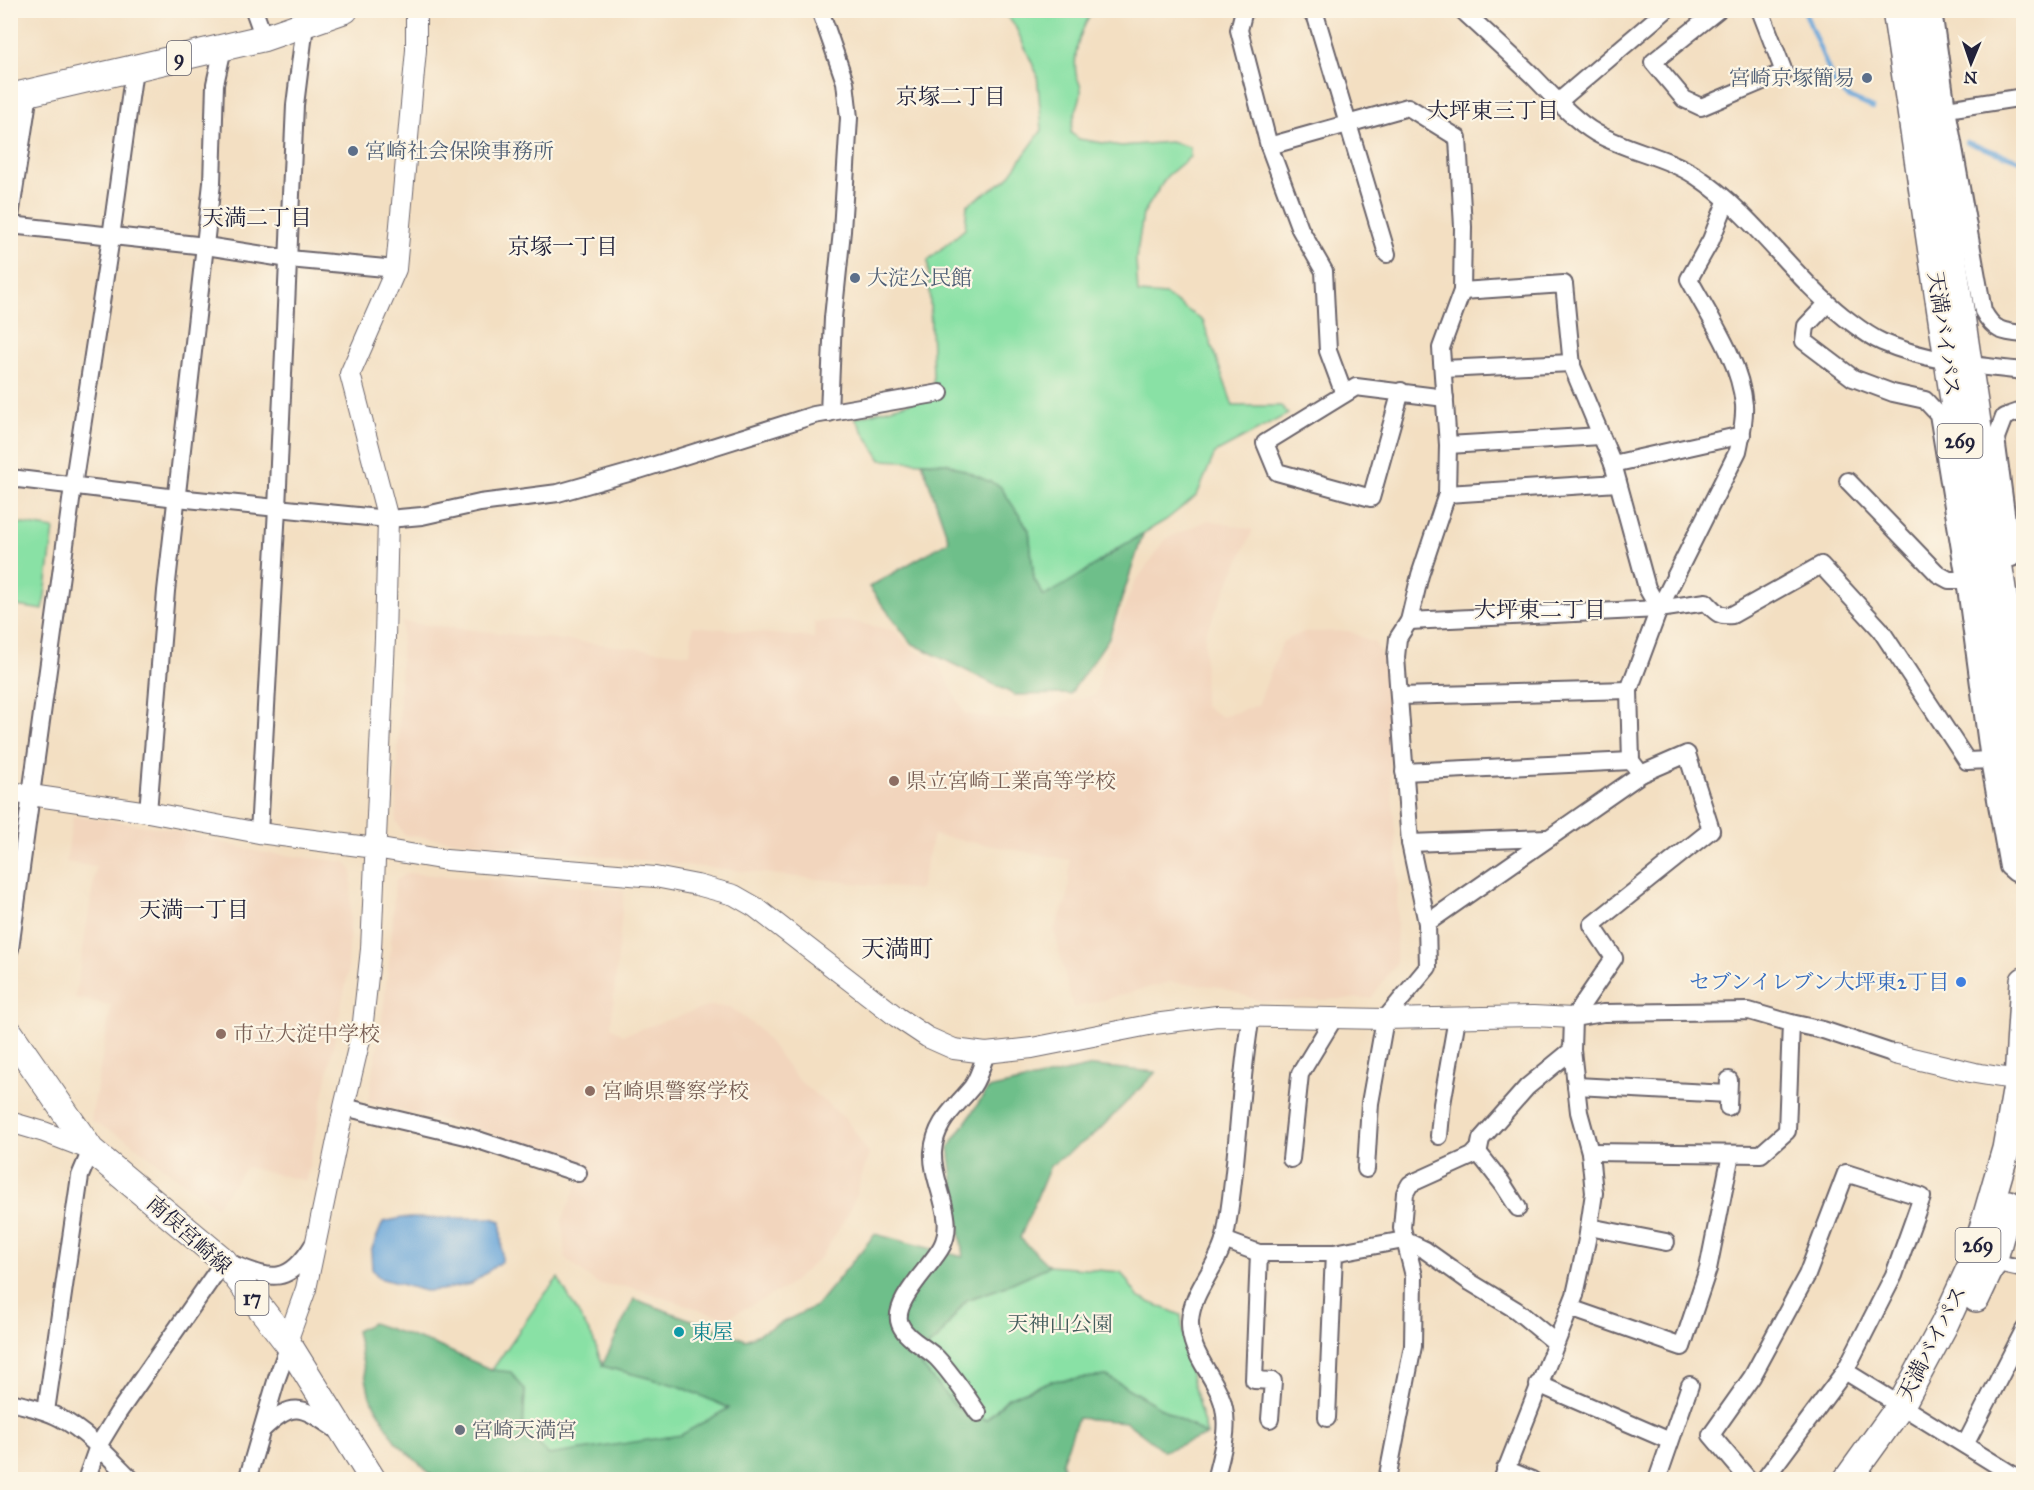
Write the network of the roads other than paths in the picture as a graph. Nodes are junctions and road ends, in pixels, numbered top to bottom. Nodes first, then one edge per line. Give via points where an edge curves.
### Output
1 (254, 10) edge
2 (345, 10) edge
3 (416, 10) edge
4 (820, 10) edge
5 (1244, 10) edge
6 (1308, 10) edge
7 (1462, 10) edge
8 (1666, 10) edge
9 (1718, 10) edge
10 (1760, 10) edge
11 (1896, 10) edge
12 (1915, 10) edge
13 (1933, 10) edge
14 (305, 25) junction
15 (264, 38) junction
16 (223, 48) junction
17 (134, 69) junction
18 (20, 95) edge
19 (2024, 97) edge
20 (1558, 102) junction
21 (1947, 109) junction
22 (1348, 125) junction
23 (1269, 146) junction
24 (1726, 201) junction
25 (10, 218) edge
26 (10, 225) edge
27 (111, 237) junction
28 (206, 246) junction
29 (1387, 254) dead end
30 (289, 259) junction
31 (396, 269) junction
32 (1462, 291) junction
33 (1827, 303) junction
34 (2024, 334) edge
35 (1572, 363) junction
36 (1958, 363) junction
37 (1443, 369) junction
38 (2024, 371) edge
39 (1401, 391) junction
40 (940, 393) dead end
41 (1344, 394) junction
42 (1445, 398) junction
43 (2024, 410) edge
44 (829, 413) junction
45 (1742, 435) junction
46 (1601, 436) junction
47 (1448, 444) junction
48 (1613, 464) junction
49 (10, 478) edge
50 (1848, 481) dead end
51 (1618, 483) junction
52 (73, 486) junction
53 (1447, 494) junction
54 (177, 498) junction
55 (277, 508) junction
56 (388, 519) junction
57 (2012, 561) edge
58 (1965, 580) junction
59 (1659, 609) junction
60 (1409, 621) junction
61 (1629, 690) junction
62 (1399, 696) junction
63 (2024, 735) edge
64 (1989, 760) junction
65 (1636, 767) junction
66 (1404, 772) junction
67 (10, 792) edge
68 (33, 796) junction
69 (148, 812) junction
70 (259, 833) junction
71 (1549, 838) junction
72 (1410, 843) junction
73 (375, 848) junction
74 (2024, 872) edge
75 (1427, 923) junction
76 (10, 949) edge
77 (2024, 981) edge
78 (1251, 1016) junction
79 (1334, 1018) junction
80 (1457, 1018) junction
81 (1573, 1018) junction
82 (1385, 1019) junction
83 (1791, 1023) junction
84 (10, 1033) edge
85 (1572, 1050) junction
86 (986, 1053) junction
87 (1895, 1054) joint
88 (2021, 1080) edge
89 (1576, 1086) junction
90 (1728, 1094) dead end
91 (344, 1107) junction
92 (10, 1122) edge
93 (1439, 1136) dead end
94 (91, 1150) junction
95 (1477, 1151) junction
96 (2024, 1151) edge
97 (1590, 1152) junction
98 (1731, 1154) junction
99 (1291, 1159) dead end
100 (1366, 1169) dead end
101 (578, 1173) dead end
102 (1518, 1208) dead end
103 (1589, 1227) junction
104 (316, 1239) junction
105 (1224, 1240) junction
106 (1404, 1240) junction
107 (1666, 1242) dead end
108 (1334, 1252) junction
109 (1259, 1253) junction
110 (224, 1261) junction
111 (1993, 1262) junction
112 (2024, 1269) edge
113 (1570, 1308) junction
114 (2024, 1330) edge
115 (1555, 1342) junction
116 (289, 1345) junction
117 (1845, 1371) junction
118 (1538, 1384) junction
119 (1690, 1385) dead end
120 (10, 1402) edge
121 (1908, 1410) junction
122 (46, 1411) junction
123 (978, 1413) dead end
124 (1327, 1418) dead end
125 (1270, 1419) dead end
126 (261, 1431) junction
127 (344, 1435) junction
128 (1670, 1441) junction
129 (1965, 1445) junction
130 (98, 1446) junction
131 (1503, 1474) edge
132 (86, 1479) edge
133 (132, 1479) edge
134 (247, 1479) edge
135 (373, 1479) edge
136 (1215, 1479) edge
137 (1387, 1479) edge
138 (1532, 1479) edge
139 (1657, 1479) edge
140 (1749, 1479) edge
141 (1764, 1479) edge
142 (1847, 1479) edge
143 (1871, 1479) edge
144 (2021, 1479) edge

1 - 15 street
2 - 14 main road, 9
3 - 31 street via 416,50
4 - 44 street via 845,82 849,118
5 - 23 street via 1239,30
6 - 22 street via 1316,17
7 - 20 street
8 - 20 street
9 - 10 street via 1653,62 1684,99 1701,106 1784,72
11 - 36 highway, 天満バイパス / 269
12 - 36 highway, 天満バイパス / 269
13 - 21 street
14 - 15 main road, 9
14 - 30 street via 295,105
15 - 16 main road, 9
16 - 17 main road, 9
16 - 28 street via 215,84
17 - 18 main road, 9
17 - 27 street
18 - 25 street
19 - 21 street
20 - 24 street via 1596,133 1664,159 1696,176
21 - 34 street via 1983,311 1990,324 2004,332
22 - 23 street
22 - 29 street
22 - 32 street via 1408,107 1458,138
23 - 41 street via 1300,229 1324,271 1328,351
24 - 33 street
24 - 45 street via 1711,240 1689,279 1727,348 1738,378 1744,405
26 - 27 street
27 - 28 street
27 - 52 street
28 - 30 street
28 - 54 street
30 - 31 street
30 - 55 street
31 - 56 street via 350,374
32 - 35 street via 1564,284
32 - 37 street via 1441,348
33 - 36 street via 1881,342
33 - 58 street via 1806,326 1804,341 1853,378 1925,400 1938,414
35 - 37 street
35 - 46 street
36 - 38 street
36 - 57 highway, 天満バイパス / 269
36 - 74 highway, 天満バイパス / 269
37 - 42 street
39 - 41 street via 1356,387
39 - 41 street via 1371,498 1277,472 1265,443
39 - 42 street
40 - 44 street
42 - 47 street
43 - 57 street via 2004,417 1996,438
44 - 56 street via 558,493
45 - 48 street
45 - 59 street via 1738,451
46 - 47 street
46 - 48 street
47 - 53 street
48 - 51 street
49 - 52 street
50 - 58 street via 1938,574 1949,580
51 - 53 street
51 - 59 street via 1647,588
52 - 54 street
52 - 68 street
53 - 60 street
54 - 55 street
54 - 69 street
55 - 56 street
55 - 70 street
56 - 73 street
57 - 63 highway, 天満バイパス / 269
58 - 64 street
59 - 60 street
59 - 61 street
59 - 64 street via 1707,602 1716,613 1732,615 1821,565 1880,628 1967,761
60 - 62 street via 1398,638
61 - 62 street
61 - 65 street
62 - 66 street
64 - 74 street via 2008,867 2015,873
65 - 66 street
65 - 71 street
65 - 81 street via 1687,754 1711,830 1592,925 1614,958
66 - 72 street
67 - 68 street
68 - 69 street
68 - 76 street
69 - 70 street
70 - 73 street
71 - 72 street
71 - 75 street
72 - 75 street
73 - 86 street via 446,860 655,877 734,895 927,1037 954,1049
73 - 91 street via 371,949 362,1031
75 - 82 street via 1428,968
77 - 88 highway, 天満バイパス / 269
78 - 79 street
78 - 86 street via 1186,1019 1041,1047
78 - 105 street
79 - 82 street
79 - 99 street via 1300,1074
80 - 81 street
80 - 82 street
80 - 93 street
81 - 83 street via 1603,1013 1749,1011
81 - 85 street
82 - 100 street via 1370,1103
83 - 87 street
83 - 98 street via 1787,1131 1761,1154
84 - 94 main road, 南俣宮崎線 / 17
85 - 89 street
85 - 95 street via 1527,1087 1481,1139
86 - 123 street via 973,1085 943,1119 935,1137 933,1166 946,1234 898,1316 909,1335 953,1375
87 - 88 street
88 - 121 highway, 天満バイパス / 269 via 1974,1260
89 - 90 street
89 - 97 street
91 - 101 street via 466,1136
91 - 104 street
92 - 94 street
94 - 110 main road, 南俣宮崎線 / 17
94 - 122 street via 80,1176
95 - 102 street
95 - 106 street via 1410,1184 1402,1217
96 - 111 highway, 天満バイパス / 269
97 - 98 street
97 - 103 street via 1594,1193
98 - 113 street via 1708,1269 1682,1347
103 - 107 street
103 - 113 street
104 - 110 street via 301,1263 290,1273 278,1276 261,1275
104 - 116 street
105 - 109 street
105 - 136 street via 1190,1320 1192,1347 1221,1397 1225,1419 1225,1443
106 - 108 street
106 - 115 street via 1516,1310
106 - 137 street via 1414,1276 1413,1346
108 - 109 street
108 - 124 street
109 - 125 street via 1254,1380 1273,1381
110 - 116 main road, 南俣宮崎線 / 17
110 - 130 street
111 - 112 street
111 - 121 highway, 天満バイパス / 269 via 1963,1328
113 - 115 street
114 - 129 street
115 - 118 street
116 - 126 street
116 - 127 main road, 南俣宮崎線 / 17
117 - 121 street
117 - 140 street via 1894,1275 1922,1197 1846,1173 1807,1275 1752,1377 1711,1435
117 - 141 street
118 - 128 street
118 - 131 street
119 - 128 street
120 - 122 street
121 - 129 street
121 - 142 highway, 天満バイパス / 269
121 - 143 highway, 天満バイパス / 269
122 - 130 street
126 - 127 street via 288,1409 304,1410
126 - 134 street
127 - 135 main road, 南俣宮崎線 / 17
128 - 139 street
129 - 144 street
130 - 132 street
130 - 133 street
131 - 138 street

